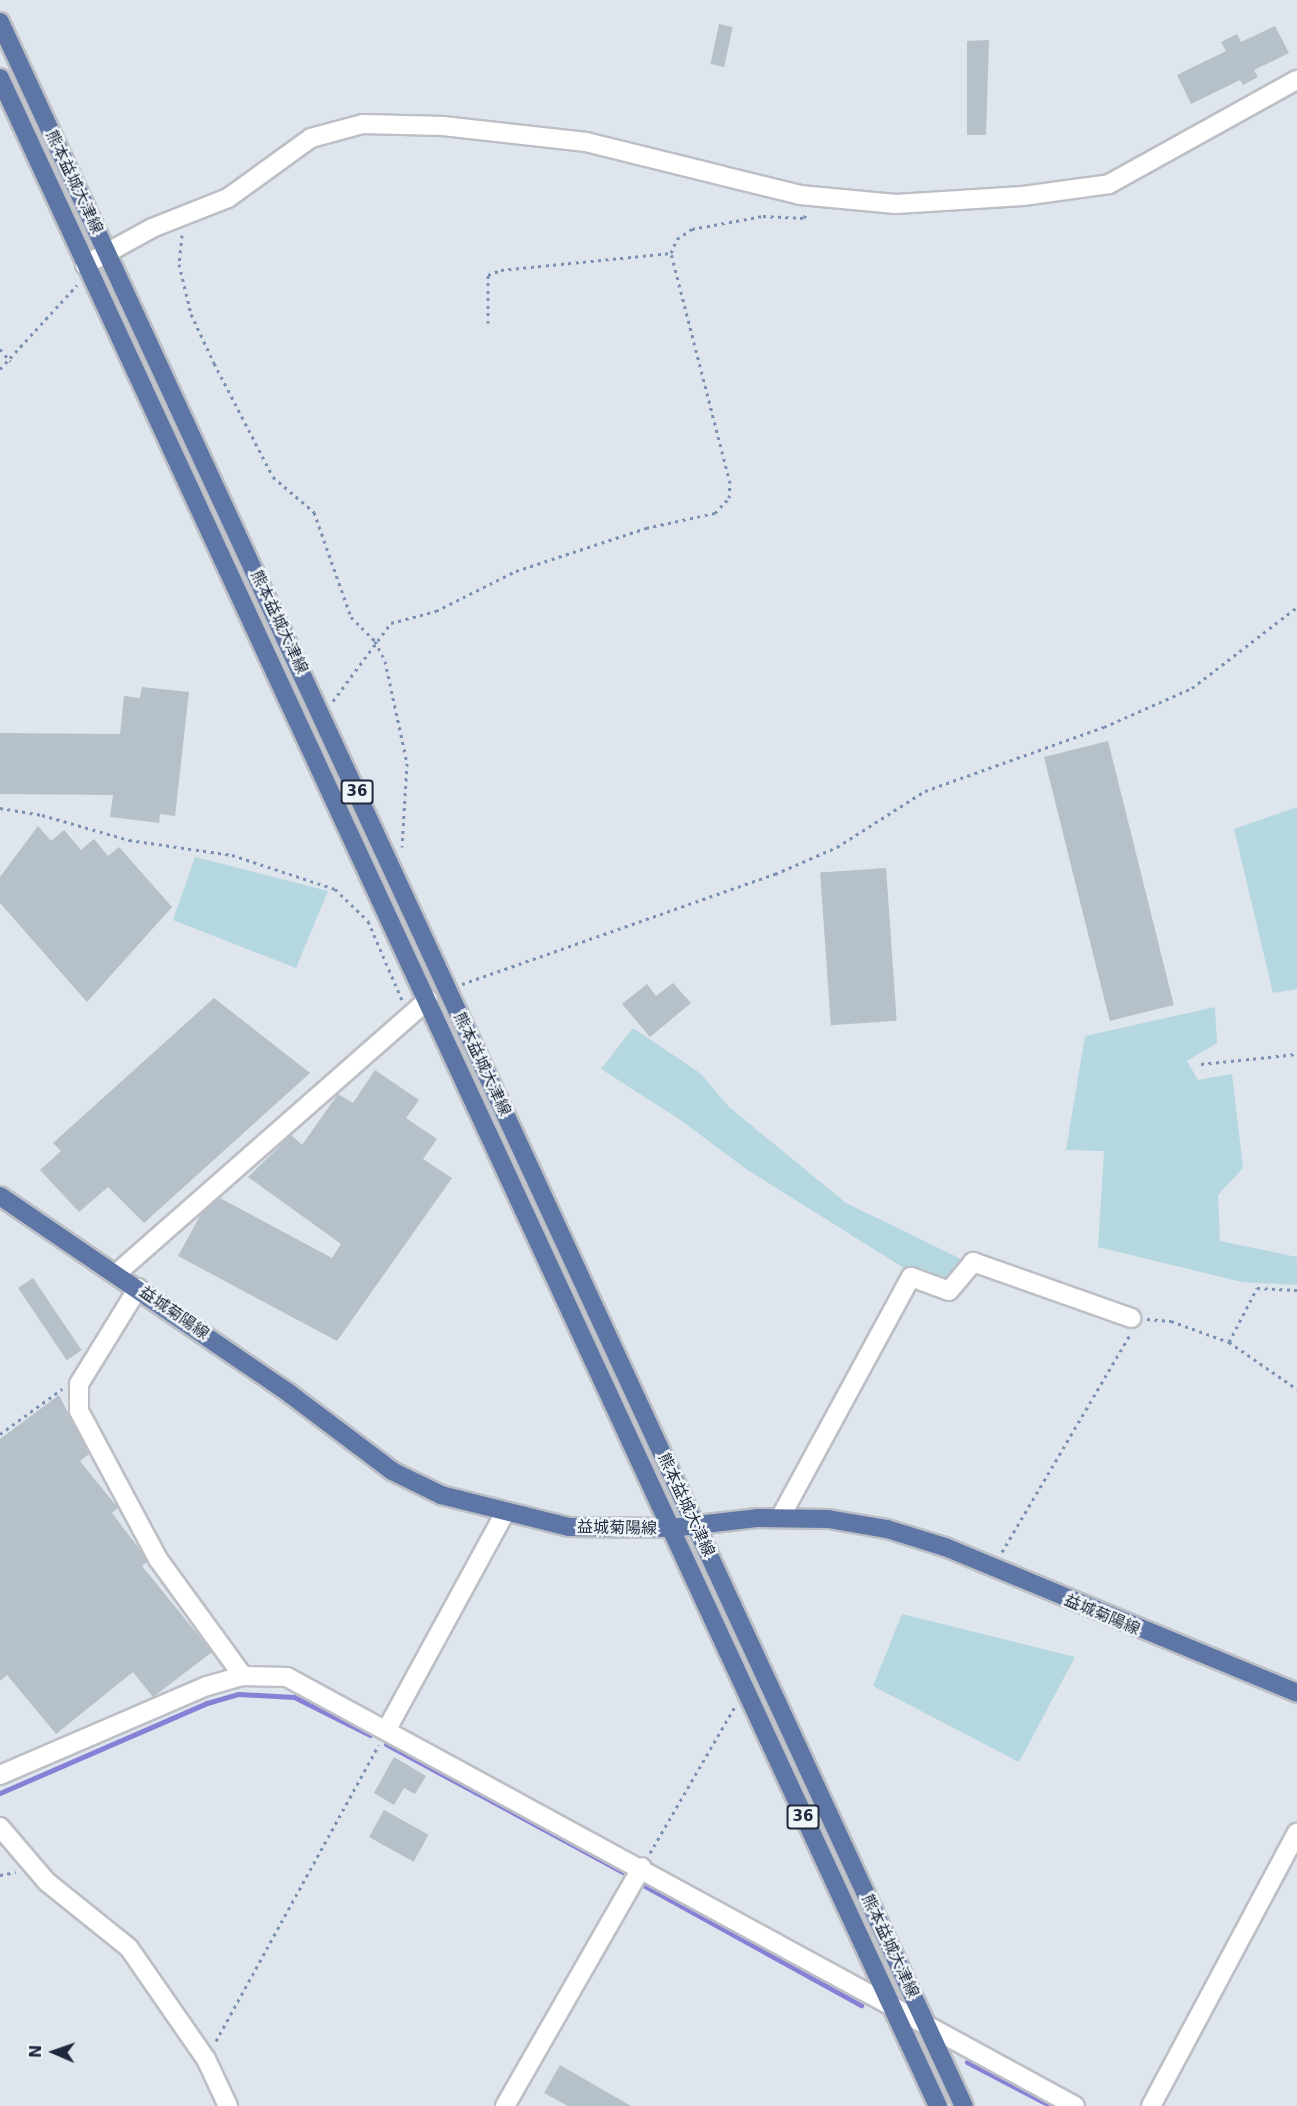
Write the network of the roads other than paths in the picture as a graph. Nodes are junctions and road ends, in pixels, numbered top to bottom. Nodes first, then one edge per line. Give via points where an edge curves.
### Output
1 (0, 21) edge
2 (0, 78) edge
3 (1297, 80) edge
4 (105, 251) junction
5 (87, 269) junction
6 (428, 1000) junction
7 (0, 1196) edge
8 (117, 1274) junction
9 (138, 1288) junction
10 (1131, 1318) road end
11 (504, 1514) junction
12 (780, 1518) junction
13 (696, 1526) junction
14 (671, 1528) junction
15 (243, 1676) junction
16 (1297, 1693) edge
17 (387, 1729) junction
18 (0, 1775) edge
19 (0, 1827) edge
20 (1297, 1833) edge
21 (642, 1867) junction
22 (893, 2010) junction
23 (928, 2028) junction
24 (228, 2106) edge
25 (505, 2106) edge
26 (938, 2106) edge
27 (964, 2106) edge
28 (1075, 2106) edge
29 (1151, 2106) edge

1 - 4 main road, 熊本益城大津線 / 36
2 - 5 main road, 熊本益城大津線 / 36
3 - 4 street via 1109,184 896,204 814,196 586,142 382,123 311,138 228,198
4 - 5 street
4 - 13 main road, 熊本益城大津線 / 36
5 - 6 main road, 熊本益城大津線 / 36
6 - 8 street
6 - 14 main road, 熊本益城大津線 / 36
7 - 8 main road, 益城菊陽線
8 - 9 main road, 益城菊陽線
9 - 11 main road, 益城菊陽線 via 392,1471 441,1495
9 - 15 street via 79,1384 79,1411 158,1559
10 - 12 street via 973,1262 949,1292 911,1276
11 - 14 main road, 益城菊陽線 via 569,1527
11 - 17 street
12 - 13 main road, 益城菊陽線
12 - 16 main road, 益城菊陽線 via 828,1519 887,1529 945,1547
13 - 14 main road, 益城菊陽線
13 - 23 main road, 熊本益城大津線 / 36
14 - 22 main road, 熊本益城大津線 / 36
15 - 17 street via 286,1677
15 - 18 street via 207,1686
17 - 21 street
19 - 24 street via 47,1882 129,1948 206,2059
20 - 29 street
21 - 22 street
21 - 25 street
22 - 23 street
22 - 26 main road, 熊本益城大津線 / 36
23 - 27 main road, 熊本益城大津線 / 36
23 - 28 street

